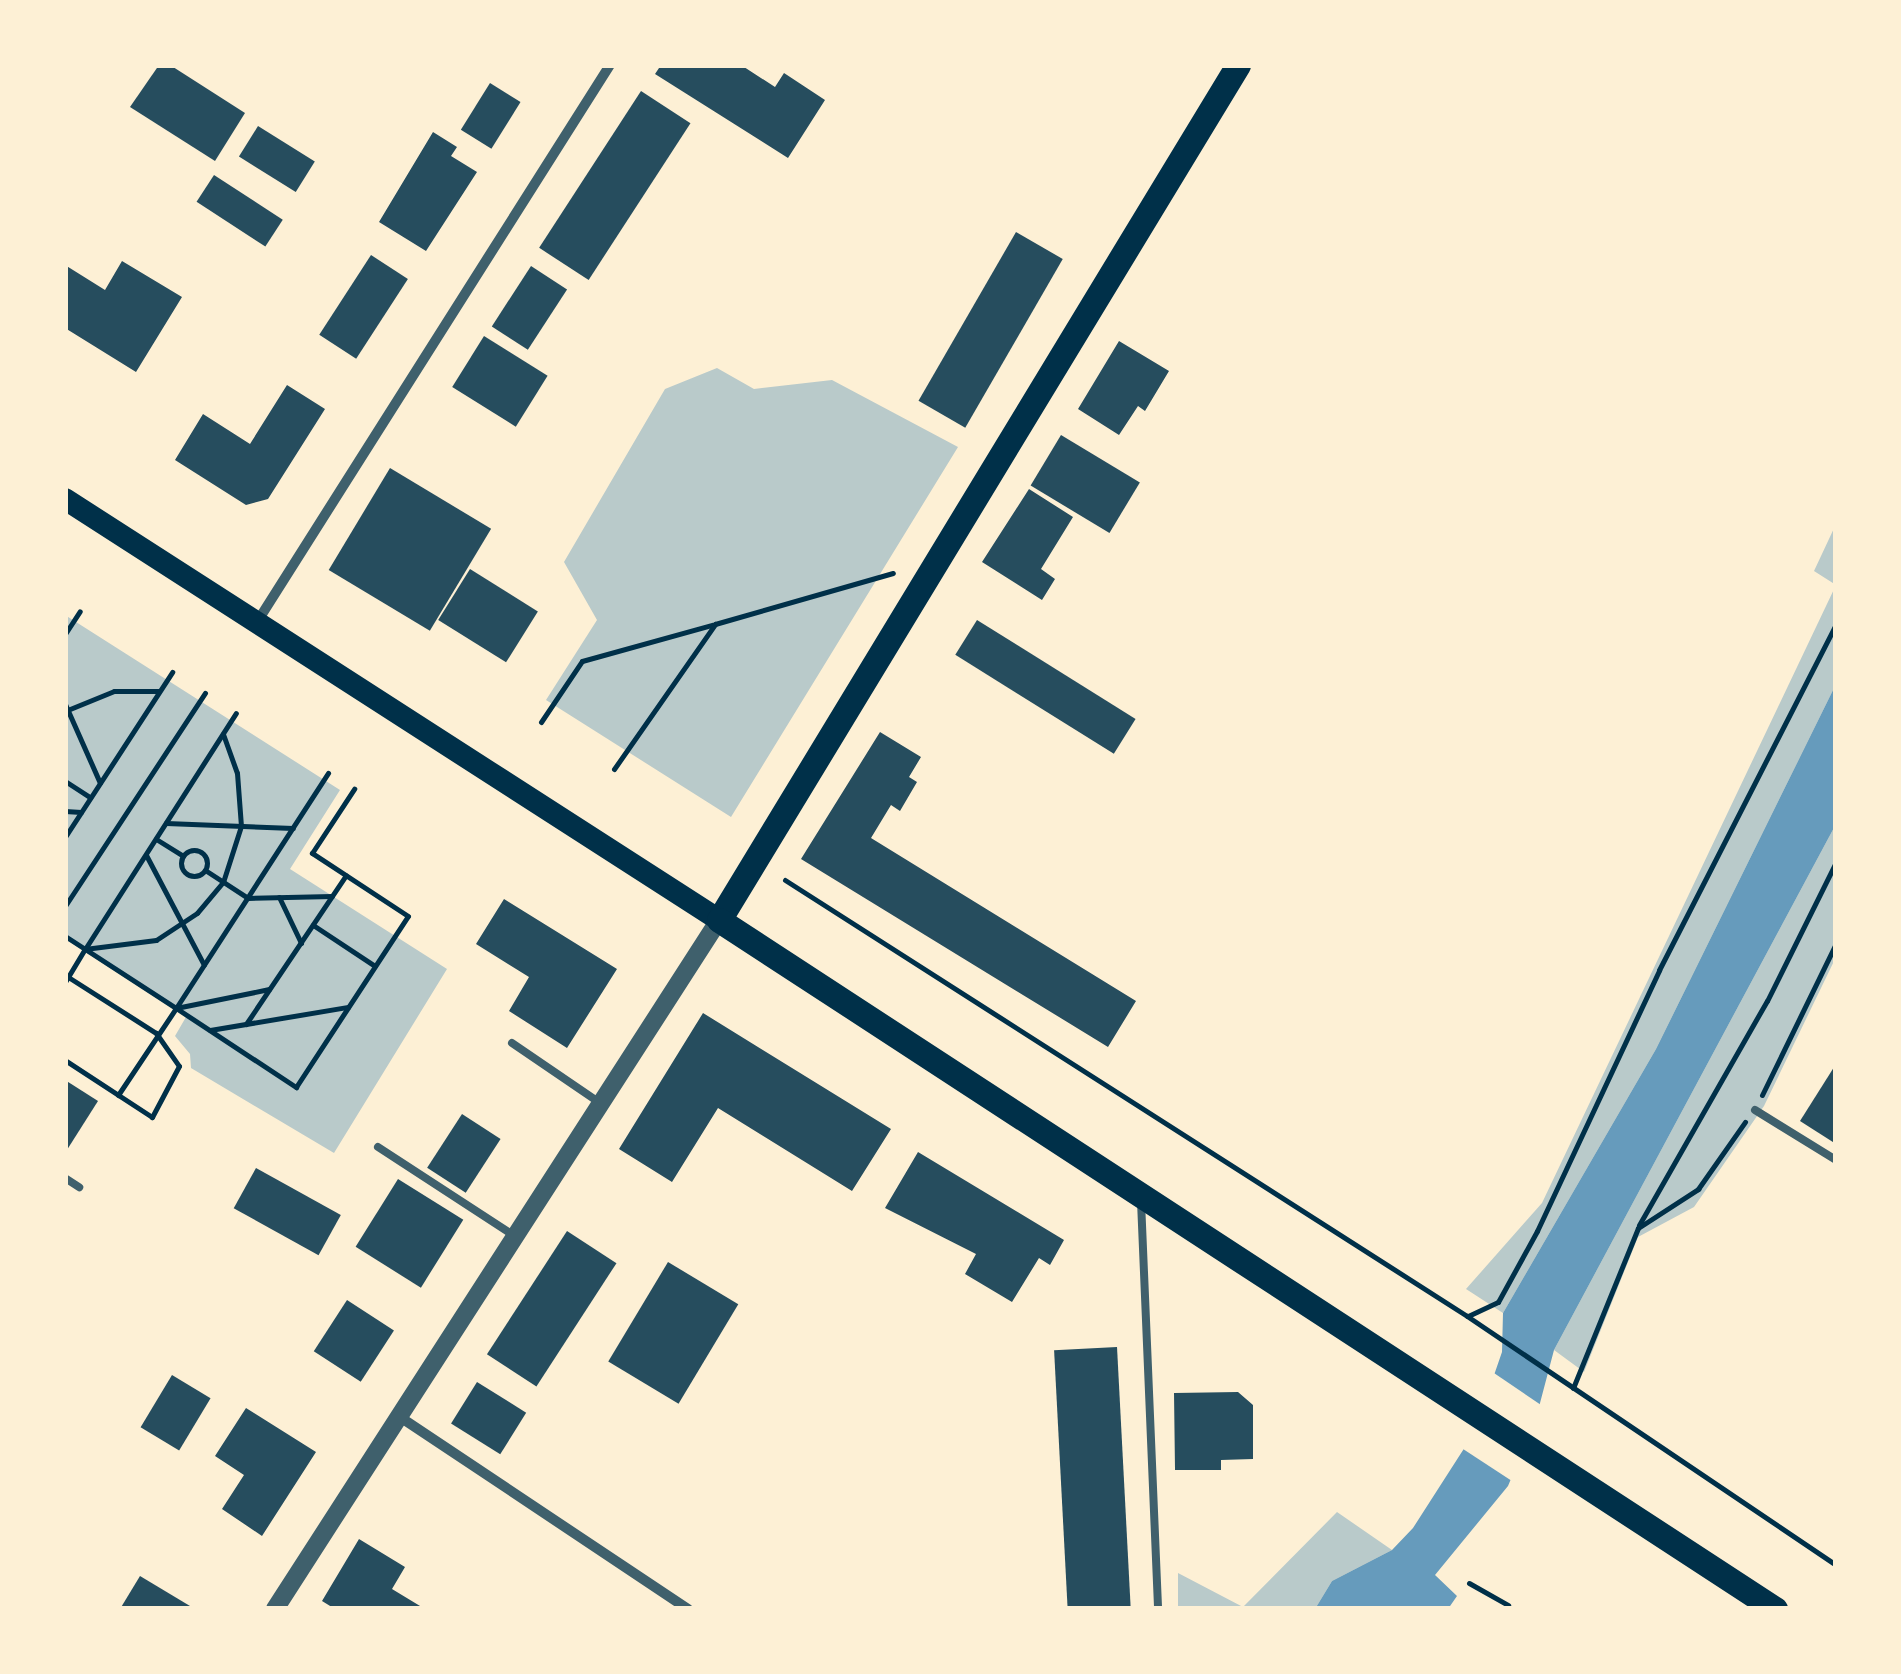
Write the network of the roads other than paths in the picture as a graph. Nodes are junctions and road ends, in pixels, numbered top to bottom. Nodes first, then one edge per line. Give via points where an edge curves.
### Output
1 (610, 65) edge
2 (1238, 65) edge
3 (65, 500) edge
4 (256, 623) junction
5 (719, 920) junction
6 (512, 1043) dead end
7 (600, 1103) junction
8 (1754, 1110) road end
9 (378, 1147) dead end
10 (1836, 1160) edge
11 (65, 1178) edge
12 (79, 1187) dead end
13 (1140, 1192) junction
14 (514, 1236) junction
15 (400, 1417) junction
16 (674, 1605) edge
17 (276, 1609) edge
18 (688, 1609) edge
19 (1158, 1609) edge
20 (1775, 1609) edge

1 - 4 street
2 - 5 highway
3 - 4 main road
4 - 5 main road
5 - 7 street
5 - 13 highway
6 - 7 lane
7 - 14 street
8 - 10 lane
9 - 14 lane
11 - 12 lane
13 - 19 lane
13 - 20 highway
14 - 15 street
15 - 16 street
15 - 17 street
16 - 18 street

